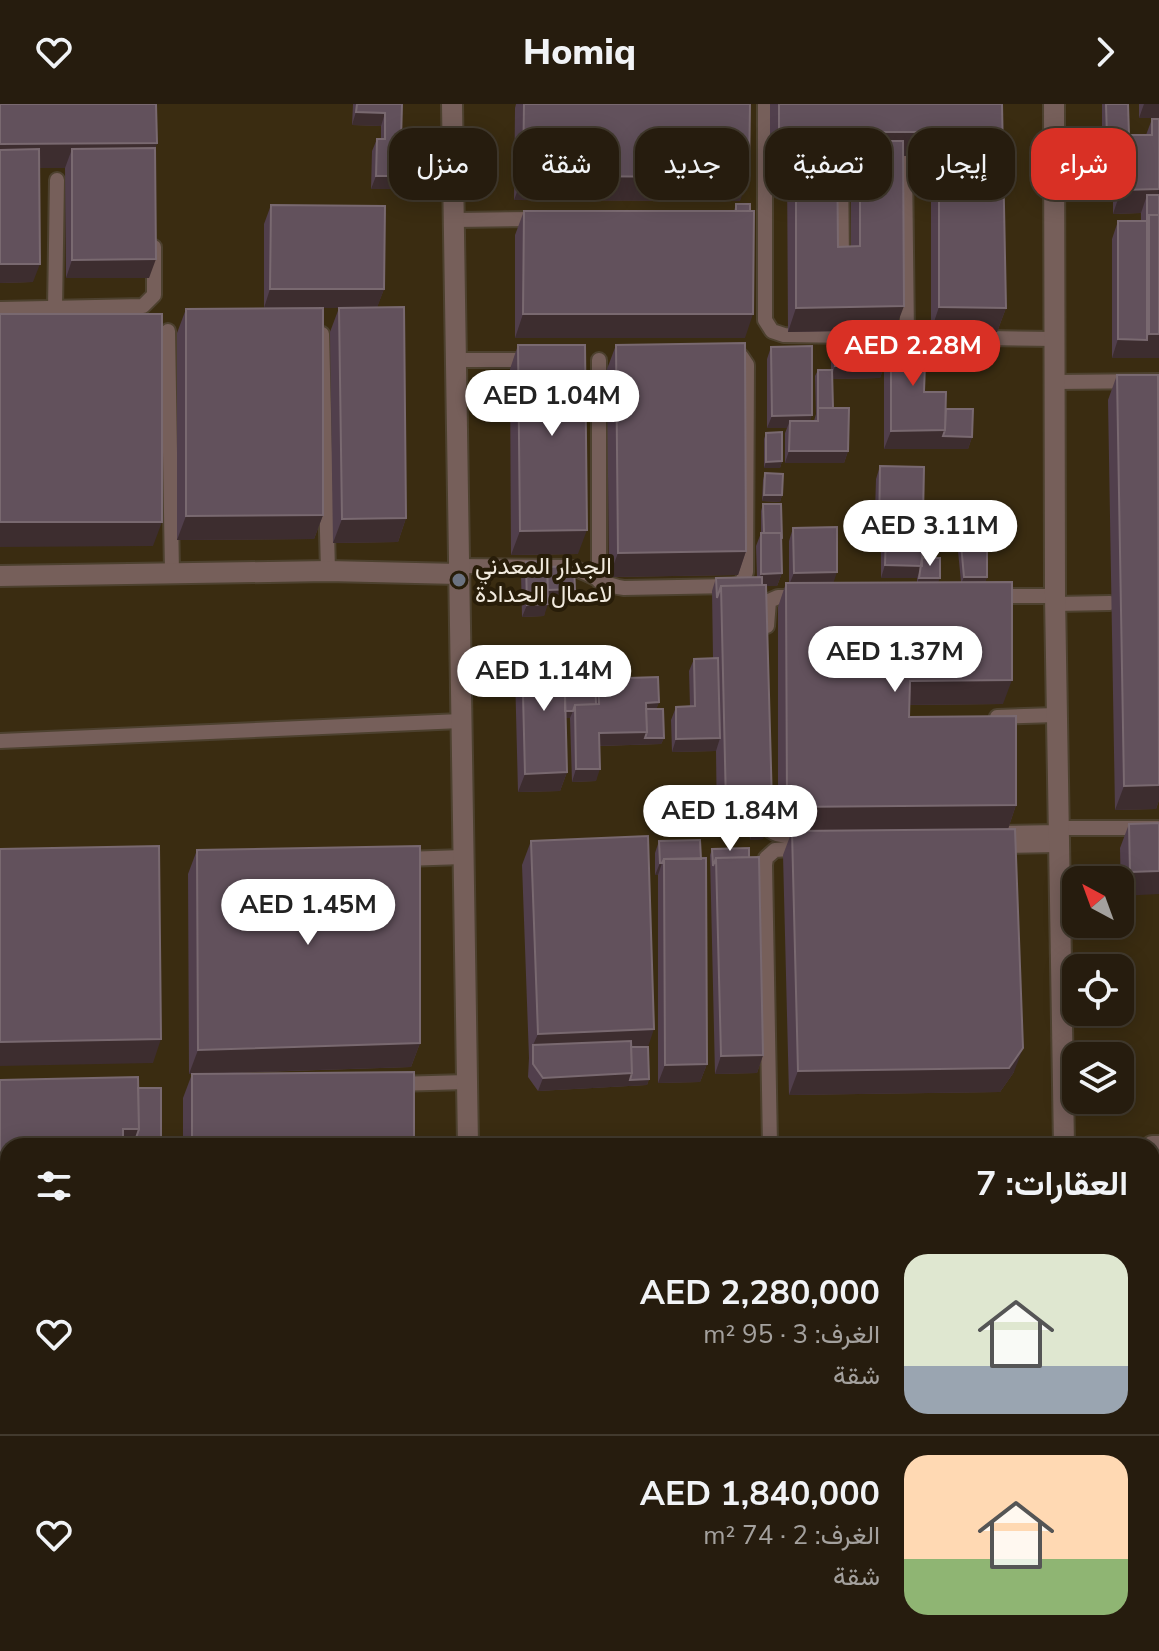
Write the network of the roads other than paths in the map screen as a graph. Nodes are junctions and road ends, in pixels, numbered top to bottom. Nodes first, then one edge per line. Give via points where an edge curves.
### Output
1 (452, 104) edge
2 (765, 104) edge
3 (1054, 104) edge
4 (57, 180) dead end
5 (550, 219) edge
6 (455, 220) junction
7 (154, 231) edge
8 (842, 266) edge
9 (0, 309) edge
10 (55, 309) junction
11 (168, 331) dead end
12 (322, 334) edge
13 (907, 337) junction
14 (1055, 339) junction
15 (713, 354) edge
16 (455, 360) junction
17 (542, 360) edge
18 (598, 360) dead end
19 (1159, 381) edge
20 (1055, 382) junction
21 (458, 570) junction
22 (328, 571) junction
23 (172, 573) junction
24 (0, 576) edge
25 (599, 581) junction
26 (975, 596) edge
27 (808, 597) edge
28 (1055, 600) junction
29 (1110, 603) dead end
30 (767, 640) edge
31 (1056, 715) junction
32 (982, 717) edge
33 (461, 721) junction
34 (0, 741) edge
35 (768, 777) edge
36 (1159, 828) edge
37 (827, 835) edge
38 (1058, 835) junction
39 (981, 840) edge
40 (813, 848) edge
41 (463, 857) junction
42 (394, 859) edge
43 (467, 1082) junction
44 (386, 1084) edge
45 (468, 1138) edge
46 (770, 1138) edge
47 (1064, 1138) edge

1 - 6 street
2 - 13 lane via 768,326 784,335
3 - 14 street
4 - 10 lane
5 - 6 lane
6 - 16 street
7 - 10 lane via 154,295 148,304
8 - 13 lane via 842,158 899,160 906,166
9 - 10 lane
11 - 23 lane
12 - 22 lane
13 - 14 lane
14 - 20 street
15 - 25 lane via 738,354 746,362 744,580 732,586 624,588
16 - 17 lane
16 - 21 street
18 - 25 lane
19 - 20 lane
20 - 28 street
21 - 22 street
21 - 25 lane via 567,567
21 - 33 street
22 - 23 street
23 - 24 street
26 - 28 lane
27 - 30 lane via 769,601
28 - 29 lane
28 - 31 street
31 - 32 lane
31 - 38 street
33 - 34 lane
33 - 41 street
35 - 37 lane via 771,832
36 - 38 lane
38 - 39 lane
38 - 47 street
40 - 46 lane via 775,850 766,858
41 - 42 lane
41 - 43 street
43 - 44 lane
43 - 45 street

